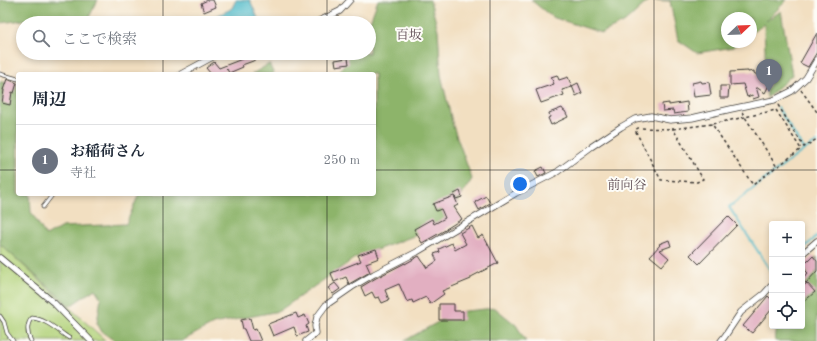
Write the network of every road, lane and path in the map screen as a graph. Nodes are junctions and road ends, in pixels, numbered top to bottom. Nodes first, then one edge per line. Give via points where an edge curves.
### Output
1 (350, 0) edge
2 (330, 16) edge
3 (207, 60) edge
4 (817, 60) edge
5 (185, 72) edge
6 (0, 74) edge
7 (16, 78) edge
8 (800, 89) dead end
9 (778, 105) dead end
10 (817, 112) edge
11 (746, 117) junction
12 (712, 124) junction
13 (673, 129) junction
14 (817, 139) edge
15 (777, 167) junction
16 (51, 196) edge
17 (43, 207) dead end
18 (817, 241) edge
19 (805, 251) edge
20 (0, 258) edge
21 (769, 288) edge
22 (0, 316) edge
23 (69, 338) dead end
24 (13, 341) edge
25 (31, 341) edge
26 (91, 341) edge
27 (306, 341) edge
28 (721, 341) edge

1 - 2 street via 340,11
3 - 5 street
4 - 27 street via 806,78 792,91 774,100 692,118 670,120 651,116 636,119 621,127 557,172 352,287 326,305 317,317 316,333
6 - 7 lane
8 - 10 path
9 - 14 path via 804,147
11 - 12 path
11 - 15 path
11 - 15 path via 776,110 801,149
12 - 13 path
12 - 15 path via 752,185
13 - 13 path via 703,179 696,182 661,180 635,130
16 - 17 lane
18 - 19 street
20 - 26 street via 54,303
21 - 28 street via 742,312
22 - 24 lane
23 - 25 lane via 43,321 32,318 28,326

